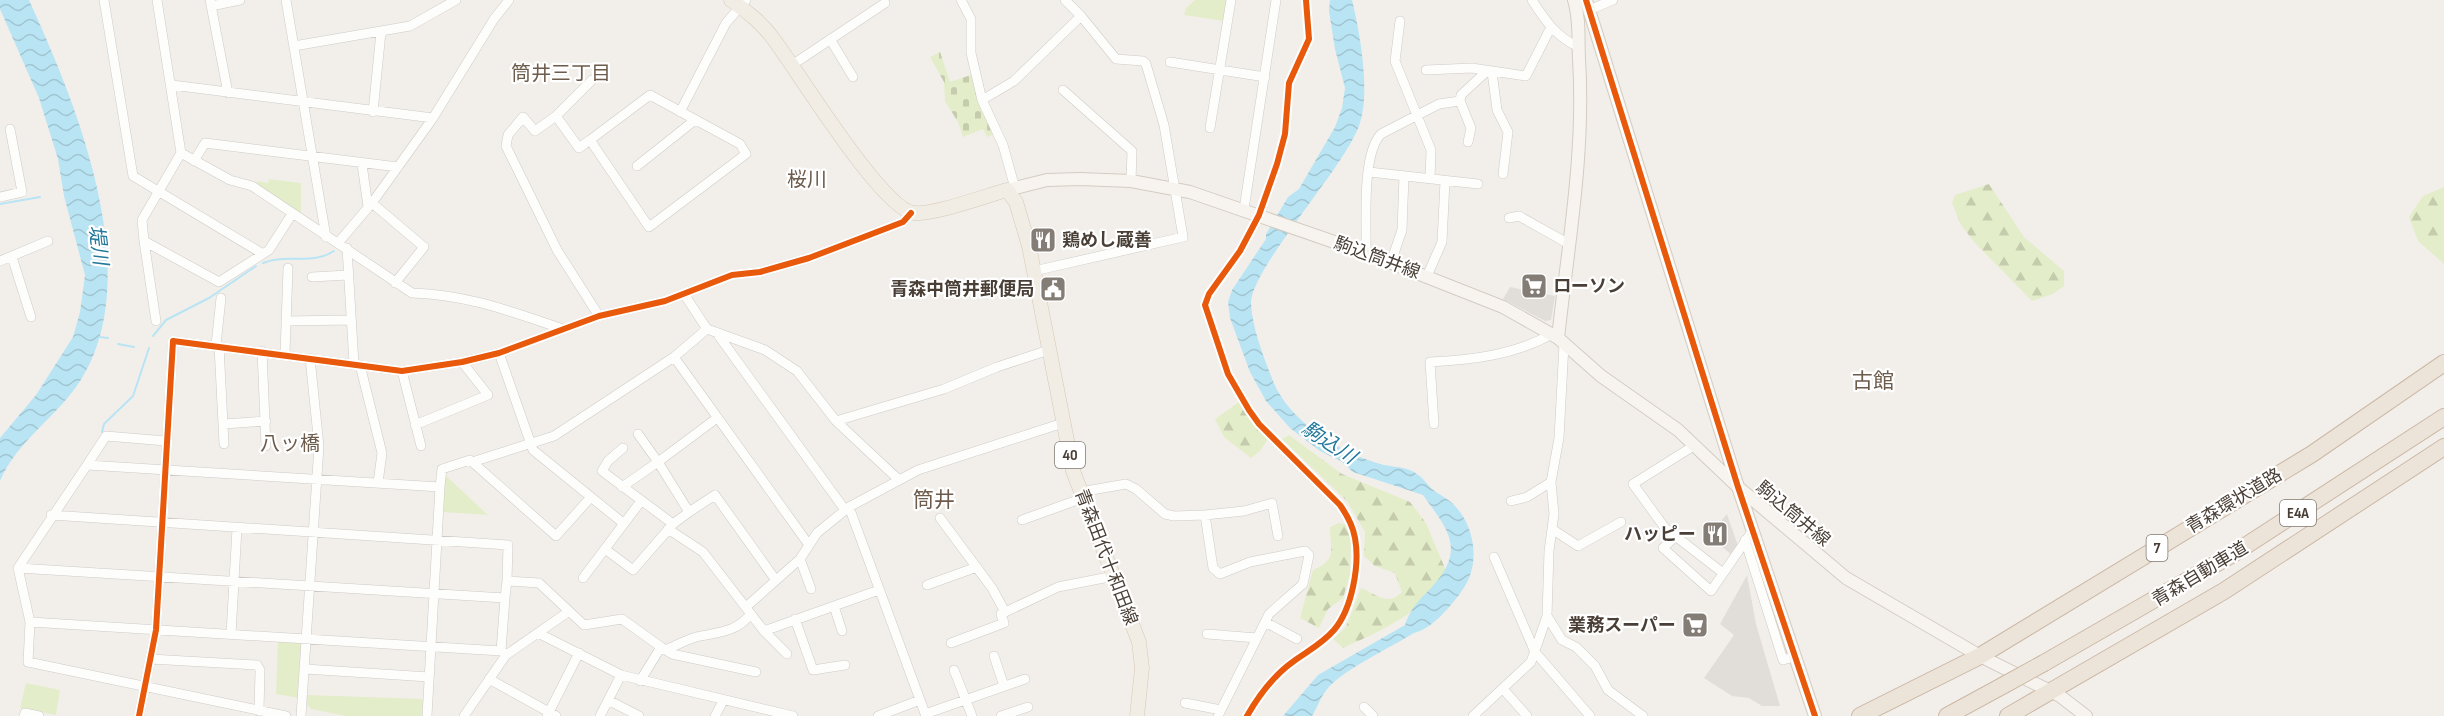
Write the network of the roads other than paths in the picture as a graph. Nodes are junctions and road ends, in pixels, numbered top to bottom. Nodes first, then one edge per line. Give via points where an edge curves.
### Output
1 (104, 0) edge
2 (157, 0) edge
3 (241, 0) edge
4 (286, 0) edge
5 (456, 0) edge
6 (509, 0) edge
7 (961, 0) edge
8 (1065, 0) edge
9 (1231, 0) edge
10 (1276, 0) edge
11 (1532, 0) edge
12 (1574, 0) edge
13 (1613, 0) edge
14 (739, 2) edge
15 (211, 3) edge
16 (885, 3) dead end
17 (1587, 5) edge
18 (1081, 16) junction
19 (1400, 21) dead end
20 (1551, 27) junction
21 (381, 32) junction
22 (830, 39) junction
23 (294, 46) junction
24 (1579, 47) junction
25 (1170, 62) dead end
26 (792, 65) junction
27 (1221, 69) junction
28 (1426, 70) dead end
29 (1489, 72) junction
30 (853, 77) dead end
31 (1265, 77) junction
32 (592, 80) dead end
33 (172, 85) junction
34 (1063, 90) dead end
35 (228, 93) junction
36 (982, 100) junction
37 (1460, 101) junction
38 (304, 103) junction
39 (373, 112) junction
40 (680, 112) junction
41 (1418, 115) junction
42 (556, 116) junction
43 (433, 118) junction
44 (695, 120) junction
45 (1210, 128) dead end
46 (10, 129) dead end
47 (590, 140) junction
48 (1468, 142) dead end
49 (181, 153) junction
50 (314, 159) junction
51 (194, 161) junction
52 (362, 164) junction
53 (637, 166) dead end
54 (398, 168) junction
55 (1369, 172) junction
56 (1503, 174) dead end
57 (1404, 176) junction
58 (1430, 179) junction
59 (1131, 181) junction
60 (1445, 181) junction
61 (1478, 184) dead end
62 (1174, 188) junction
63 (1011, 189) junction
64 (159, 192) junction
65 (0, 197) edge
66 (370, 205) junction
67 (1244, 209) junction
68 (911, 213) junction
69 (292, 214) junction
70 (1509, 218) dead end
71 (326, 237) junction
72 (48, 241) dead end
73 (144, 241) junction
74 (338, 243) junction
75 (1569, 244) junction
76 (346, 248) junction
77 (1366, 253) junction
78 (263, 254) junction
79 (12, 257) junction
80 (0, 261) edge
81 (1391, 262) junction
82 (288, 268) dead end
83 (1034, 271) junction
84 (348, 275) junction
85 (1427, 276) junction
86 (312, 277) dead end
87 (395, 283) junction
88 (684, 294) junction
89 (221, 298) dead end
90 (599, 316) junction
91 (32, 317) dead end
92 (350, 320) junction
93 (156, 321) dead end
94 (286, 321) junction
95 (563, 329) junction
96 (712, 330) junction
97 (1558, 339) junction
98 (218, 345) junction
99 (1049, 350) junction
100 (262, 351) junction
101 (500, 353) junction
102 (285, 354) junction
103 (674, 357) junction
104 (310, 358) junction
105 (462, 362) junction
106 (2444, 363) edge
107 (357, 365) junction
108 (402, 371) junction
109 (2444, 417) edge
110 (717, 418) junction
111 (266, 421) junction
112 (836, 421) junction
113 (1063, 423) junction
114 (224, 424) junction
115 (1434, 424) dead end
116 (415, 425) junction
117 (638, 434) dead end
118 (166, 441) junction
119 (224, 444) dead end
120 (531, 445) junction
121 (1695, 445) junction
122 (266, 446) dead end
123 (421, 446) dead end
124 (2444, 447) edge
125 (623, 448) dead end
126 (472, 462) junction
127 (658, 462) junction
128 (87, 465) junction
129 (164, 471) junction
130 (317, 480) junction
131 (899, 480) junction
132 (1551, 482) junction
133 (378, 483) junction
134 (440, 487) junction
135 (622, 487) junction
136 (1738, 487) junction
137 (1082, 495) junction
138 (591, 496) junction
139 (641, 501) junction
140 (1511, 501) dead end
141 (847, 509) junction
142 (689, 512) junction
143 (51, 515) junction
144 (1205, 515) junction
145 (940, 518) dead end
146 (1022, 520) dead end
147 (1621, 522) dead end
148 (162, 523) junction
149 (623, 523) junction
150 (671, 526) junction
151 (237, 528) junction
152 (1552, 529) junction
153 (314, 533) junction
154 (1749, 535) junction
155 (1278, 536) dead end
156 (1675, 537) junction
157 (437, 540) junction
158 (809, 545) junction
159 (604, 549) junction
160 (1494, 557) dead end
161 (800, 559) junction
162 (976, 567) junction
163 (18, 568) junction
164 (1723, 573) junction
165 (159, 576) junction
166 (1114, 576) junction
167 (583, 578) dead end
168 (776, 579) junction
169 (233, 580) junction
170 (507, 581) junction
171 (927, 585) dead end
172 (311, 586) junction
173 (811, 589) dead end
174 (879, 590) junction
175 (433, 594) junction
176 (506, 598) junction
177 (834, 606) junction
178 (748, 610) junction
179 (568, 612) junction
180 (1005, 612) junction
181 (1547, 616) junction
182 (795, 620) junction
183 (30, 622) junction
184 (1264, 622) junction
185 (156, 630) junction
186 (764, 631) junction
187 (842, 631) dead end
188 (538, 633) junction
189 (231, 634) junction
190 (1207, 634) dead end
191 (1257, 638) junction
192 (307, 639) junction
193 (1298, 639) dead end
194 (951, 643) dead end
195 (430, 646) junction
196 (663, 648) junction
197 (1535, 652) junction
198 (503, 653) junction
199 (579, 653) junction
200 (787, 654) dead end
201 (994, 656) dead end
202 (1980, 656) junction
203 (150, 659) junction
204 (845, 665) dead end
205 (305, 669) junction
206 (954, 670) dead end
207 (756, 672) dead end
208 (621, 675) junction
209 (429, 677) junction
210 (489, 679) junction
211 (1025, 679) dead end
212 (640, 681) junction
213 (1004, 686) junction
214 (144, 688) junction
215 (1503, 689) junction
216 (2052, 691) junction
217 (965, 699) junction
218 (608, 700) junction
219 (920, 700) junction
220 (723, 701) junction
221 (1185, 703) dead end
222 (1028, 707) dead end
223 (1364, 708) dead end
224 (259, 711) junction
225 (1220, 713) edge
226 (891, 714) edge
227 (304, 715) edge
228 (550, 715) edge
229 (926, 715) edge
230 (24, 716) edge
231 (39, 716) edge
232 (139, 716) edge
233 (286, 716) edge
234 (427, 716) edge
235 (464, 716) edge
236 (600, 716) edge
237 (639, 716) edge
238 (715, 716) edge
239 (793, 716) edge
240 (878, 716) edge
241 (972, 716) edge
242 (1001, 716) edge
243 (1137, 716) edge
244 (1373, 716) edge
245 (1473, 716) edge
246 (1527, 716) edge
247 (1590, 716) edge
248 (1643, 716) edge
249 (1815, 716) edge
250 (1860, 716) edge
251 (1947, 716) edge
252 (2008, 716) edge
253 (2086, 716) edge

1 - 64 street via 134,176
2 - 33 street
3 - 15 street
4 - 23 street
5 - 21 street via 417,23
6 - 43 street
7 - 36 street via 971,19 971,53
8 - 18 street
9 - 27 street
10 - 31 street
11 - 20 street
12 - 24 main road
13 - 17 street
14 - 26 main road via 770,34
14 - 40 street
15 - 35 street
16 - 22 street
17 - 136 main road
18 - 36 street via 1014,81
18 - 62 street via 1116,59 1146,64 1164,125
19 - 41 street via 1395,61
20 - 24 street
20 - 29 street via 1526,76
21 - 23 street
21 - 39 street
22 - 26 street
22 - 30 street
23 - 38 street
24 - 75 main road via 1580,124
25 - 27 street
26 - 68 main road via 878,183 895,203
27 - 31 street
27 - 45 street
28 - 29 street via 1446,67
29 - 37 street via 1461,95
29 - 56 street via 1497,110 1508,132
31 - 67 street
32 - 42 street
33 - 35 street
33 - 49 street
34 - 59 street via 1132,151
35 - 38 street
36 - 63 street via 1003,145
37 - 41 street via 1439,104
37 - 48 street via 1471,128
38 - 39 street
38 - 50 street
39 - 43 street
40 - 44 street
40 - 47 street via 650,95
41 - 55 street via 1375,140
41 - 58 street via 1431,150
42 - 47 street via 579,148
42 - 90 street via 535,131 523,117 508,135 506,146 557,250
43 - 54 street
44 - 47 street via 740,144 746,154 649,226
44 - 53 street
46 - 65 street via 22,192
49 - 51 street
49 - 64 street
50 - 51 street via 205,143
50 - 52 street
50 - 71 street
51 - 69 street via 230,180 252,186
52 - 54 street
52 - 66 street
54 - 66 street
55 - 57 street
55 - 77 street
57 - 58 street
57 - 81 street via 1402,230
58 - 60 street
59 - 62 main road, 駒込筒井線
59 - 63 main road, 駒込筒井線 via 1064,179
60 - 61 street
60 - 85 street via 1442,242
62 - 67 main road, 駒込筒井線
62 - 83 street via 1183,237
63 - 68 main road
63 - 83 main road, 青森田代十和田線 / 40
64 - 73 street via 142,220
64 - 78 street
66 - 74 street
66 - 87 street via 424,248
67 - 77 main road, 駒込筒井線
68 - 88 street via 903,222 841,247 760,272 732,275
69 - 71 street
69 - 78 street
70 - 75 street via 1519,216
71 - 74 street
72 - 79 street
73 - 78 street via 219,282
73 - 93 street
74 - 76 street
75 - 97 main road
76 - 84 street
76 - 87 street
77 - 81 main road, 駒込筒井線
79 - 80 street
79 - 91 street
81 - 85 main road, 駒込筒井線
82 - 94 street
83 - 99 main road, 青森田代十和田線 / 40
84 - 86 street
84 - 92 street
85 - 97 main road, 駒込筒井線 via 1503,307
87 - 95 street via 412,293 480,301
88 - 90 street
88 - 96 street
89 - 98 street
90 - 95 street
92 - 94 street
92 - 107 street
94 - 102 street
95 - 101 street
96 - 103 street
96 - 112 street via 784,360
96 - 141 street
97 - 115 street via 1473,360 1430,362
97 - 121 main road, 駒込筒井線
97 - 132 street via 1559,438
98 - 100 street
98 - 114 street
98 - 118 street via 173,340
99 - 112 street via 944,389
99 - 113 main road, 青森田代十和田線 / 40
100 - 102 street
100 - 111 street
101 - 105 street
101 - 120 street
102 - 104 street
103 - 110 street
103 - 120 street via 554,436
104 - 107 street
104 - 130 street via 319,446
105 - 108 street
105 - 116 street via 488,395
106 - 202 highway, 青森環状道路 / 7 via 2312,454
107 - 108 street
107 - 133 street via 382,453
108 - 116 street
109 - 251 highway, 青森自動車道 / E4A, bridge via 2233,554
110 - 127 street
110 - 158 street
111 - 114 street
111 - 122 street
112 - 131 street
113 - 131 street via 918,470
113 - 137 main road, 青森田代十和田線 / 40
114 - 119 street
116 - 123 street
117 - 127 street
118 - 128 street via 106,436
118 - 129 street
120 - 126 street
120 - 138 street
121 - 136 main road, 駒込筒井線
121 - 156 street via 1633,484 1655,517
124 - 216 highway via 2224,591
125 - 135 street via 602,471
126 - 134 street via 442,469
126 - 138 street via 556,536
127 - 135 street
127 - 142 street
128 - 129 street
128 - 143 street
129 - 130 street
129 - 148 street
130 - 133 street
130 - 153 street
131 - 141 street
132 - 140 street
132 - 152 street
133 - 134 street
134 - 157 street
135 - 139 street
136 - 154 main road
136 - 202 main road, 駒込筒井線 via 1846,578
137 - 144 street via 1126,484 1165,514
137 - 146 street
137 - 166 main road, 青森田代十和田線 / 40
138 - 149 street
139 - 149 street
139 - 150 street
141 - 158 street via 816,533
141 - 174 street
142 - 150 street
142 - 168 street via 715,495
143 - 148 street
143 - 163 street
144 - 155 street via 1272,503
144 - 184 street via 1213,568 1220,574 1250,562 1305,551 1309,555 1303,584 1277,605
145 - 162 street
147 - 152 street via 1578,546
148 - 151 street
148 - 165 street
149 - 159 street
150 - 159 street via 633,570
150 - 178 street via 703,552
151 - 153 street
151 - 169 street
152 - 181 street
153 - 157 street
153 - 172 street
154 - 164 street
154 - 249 main road
156 - 164 street
156 - 164 street via 1664,548 1711,591
157 - 170 street via 508,545
157 - 175 street
158 - 161 street
159 - 167 street
160 - 197 street
161 - 168 street
161 - 173 street
162 - 171 street
162 - 180 street
163 - 165 street
163 - 183 street
165 - 169 street
165 - 185 street
166 - 180 street via 1058,587
166 - 243 main road, 青森田代十和田線 / 40 via 1139,642 1142,668
168 - 178 street
169 - 172 street
169 - 189 street
170 - 176 street
170 - 179 street via 538,583
172 - 175 street
172 - 192 street
174 - 177 street
174 - 219 street
175 - 176 street
175 - 195 street
176 - 198 street
177 - 182 street
177 - 187 street
178 - 186 street
178 - 196 street via 737,628
179 - 188 street
179 - 196 street via 584,625 622,619
180 - 194 street via 1001,614 1005,623
181 - 197 street
181 - 248 street via 1562,640 1595,666 1608,690
182 - 186 street
182 - 204 street via 813,670
183 - 185 street
183 - 214 street via 28,662
184 - 191 street
184 - 193 street
185 - 189 street
185 - 203 street
186 - 200 street
188 - 198 street
188 - 199 street
189 - 192 street
190 - 191 street
191 - 225 street
192 - 195 street
192 - 205 street
195 - 198 street
195 - 209 street
196 - 207 street via 672,654
196 - 212 street
197 - 215 street via 1532,662
197 - 247 street
198 - 210 street
199 - 208 street
199 - 228 street
201 - 213 street
202 - 216 main road, 駒込筒井線
202 - 250 highway, 青森環状道路 / 7
203 - 214 street
203 - 224 street via 257,666
205 - 209 street
205 - 227 street
206 - 217 street
208 - 212 street
208 - 218 street
209 - 234 street
210 - 228 street
210 - 235 street
211 - 213 street
212 - 220 street
213 - 217 street
214 - 224 street
214 - 232 street
215 - 245 street
215 - 246 street
216 - 252 highway
216 - 253 main road, 駒込筒井線
217 - 229 street
217 - 241 street
218 - 236 street
218 - 237 street
219 - 226 street
219 - 229 street
220 - 238 street
220 - 239 street
221 - 225 street
222 - 242 street
223 - 244 street
224 - 233 street
226 - 240 street
230 - 231 street

